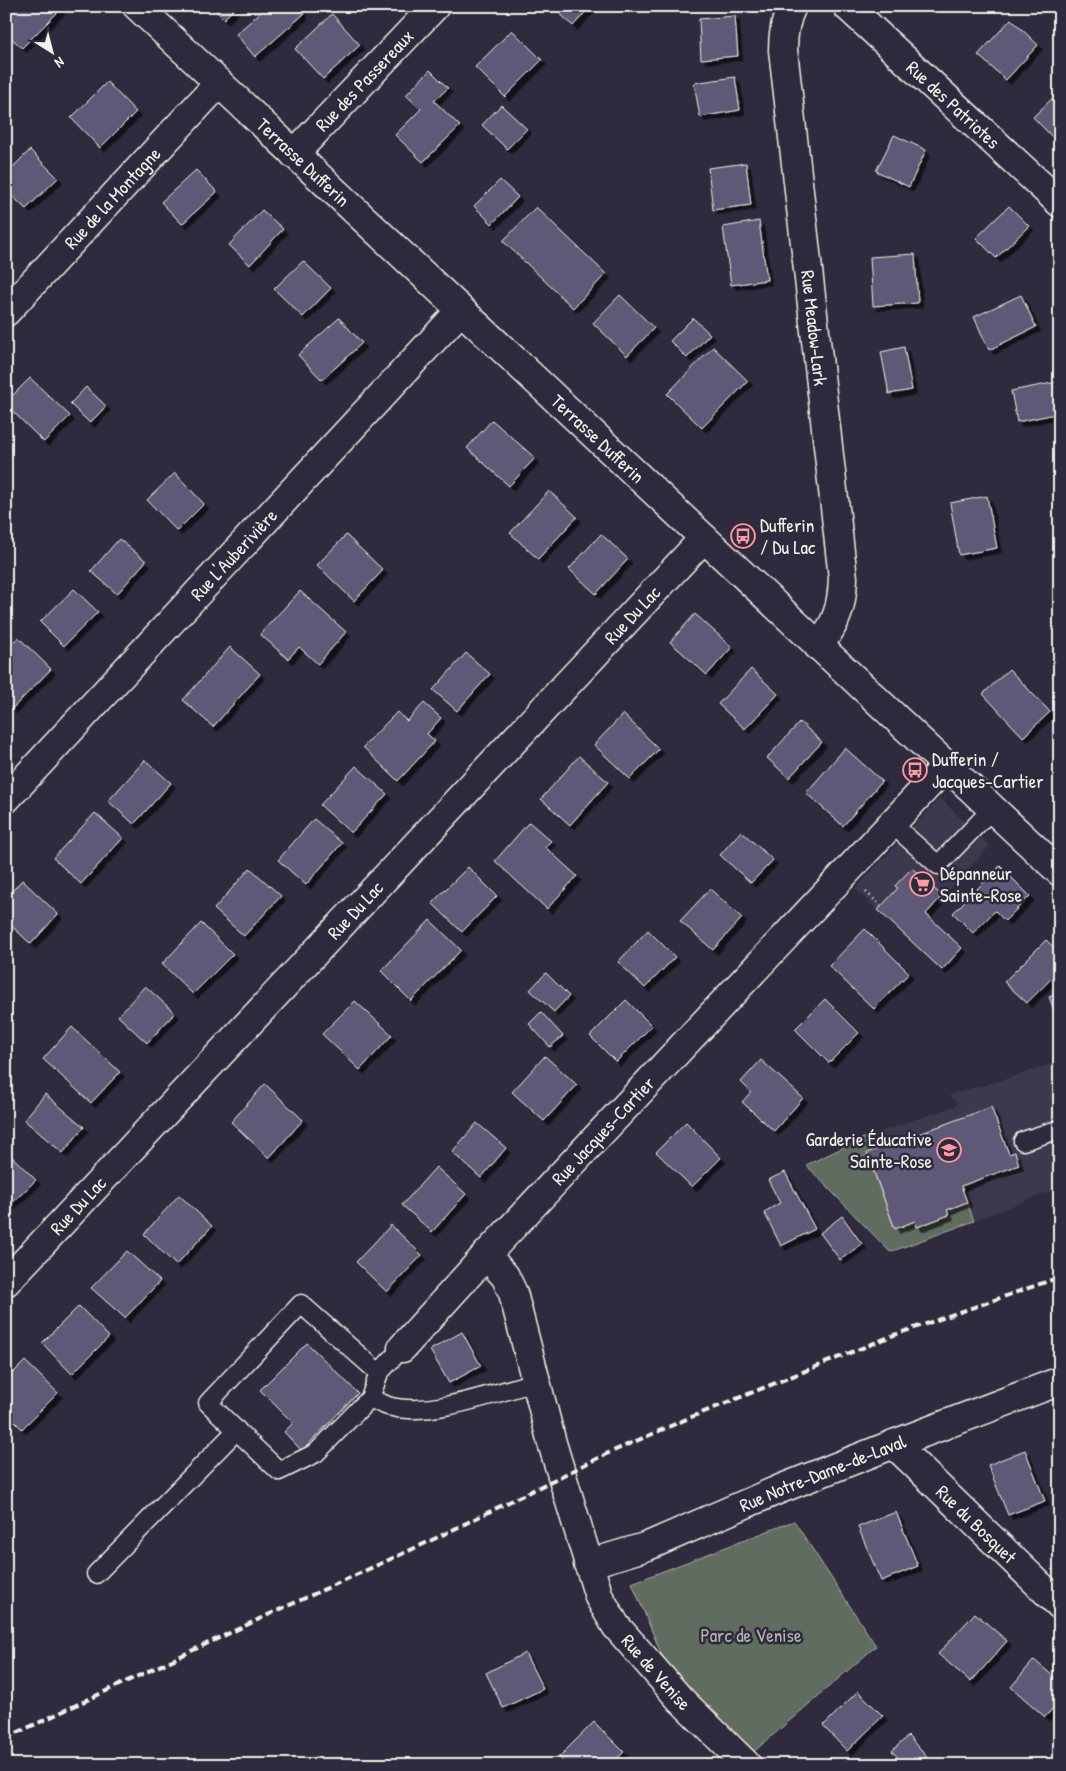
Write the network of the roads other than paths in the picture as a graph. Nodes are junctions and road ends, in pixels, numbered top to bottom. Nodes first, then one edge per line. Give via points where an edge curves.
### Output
1 (137, 6) edge
2 (435, 6) edge
3 (792, 6) edge
4 (847, 6) edge
5 (219, 83) junction
6 (294, 154) junction
7 (1060, 202) edge
8 (460, 310) junction
9 (6, 312) edge
10 (704, 538) junction
11 (818, 646) junction
12 (946, 766) junction
13 (6, 799) edge
14 (992, 808) junction
15 (892, 824) junction
16 (1060, 872) edge
17 (1060, 1129) edge
18 (1023, 1141) dead end
19 (486, 1255) junction
20 (6, 1282) edge
21 (402, 1348) joint
22 (379, 1373) junction
23 (1060, 1381) edge
24 (535, 1382) junction
25 (370, 1398) junction
26 (236, 1430) junction
27 (894, 1444) junction
28 (588, 1564) junction
29 (96, 1574) dead end
30 (1060, 1605) edge
31 (747, 1765) edge

1 - 5 street, Terrasse Dufferin
2 - 6 street, Rue des Passereaux
3 - 11 street, Rue Meadow-Lark via 786,19 783,50 843,578 838,615 832,629
4 - 7 street, Rue des Patriotes
5 - 6 street, Terrasse Dufferin
5 - 9 street, Rue de la Montagne
6 - 8 street, Terrasse Dufferin
8 - 10 street, Terrasse Dufferin
8 - 13 street, Rue L'Auberivière
10 - 11 street, Terrasse Dufferin
10 - 20 street, Rue Du Lac
11 - 12 street, Terrasse Dufferin
12 - 14 street, Terrasse Dufferin
12 - 15 street, Rue Jacques-Cartier
14 - 15 lane via 938,865
14 - 16 street, Terrasse Dufferin
15 - 19 street, Rue Jacques-Cartier
17 - 18 lane
19 - 21 street, Rue Jacques-Cartier
19 - 24 street via 509,1283
21 - 22 lane
22 - 25 lane
22 - 26 lane via 301,1304 208,1403
23 - 27 street, Rue Notre-Dame-de-Laval
24 - 25 lane via 428,1408 389,1406
24 - 28 street
25 - 26 lane via 316,1453 279,1472
26 - 29 lane
27 - 28 street, Rue Notre-Dame-de-Laval via 648,1546
27 - 30 street, Rue du Bosquet
28 - 31 street, Rue de Venise via 599,1597 616,1626 680,1699

